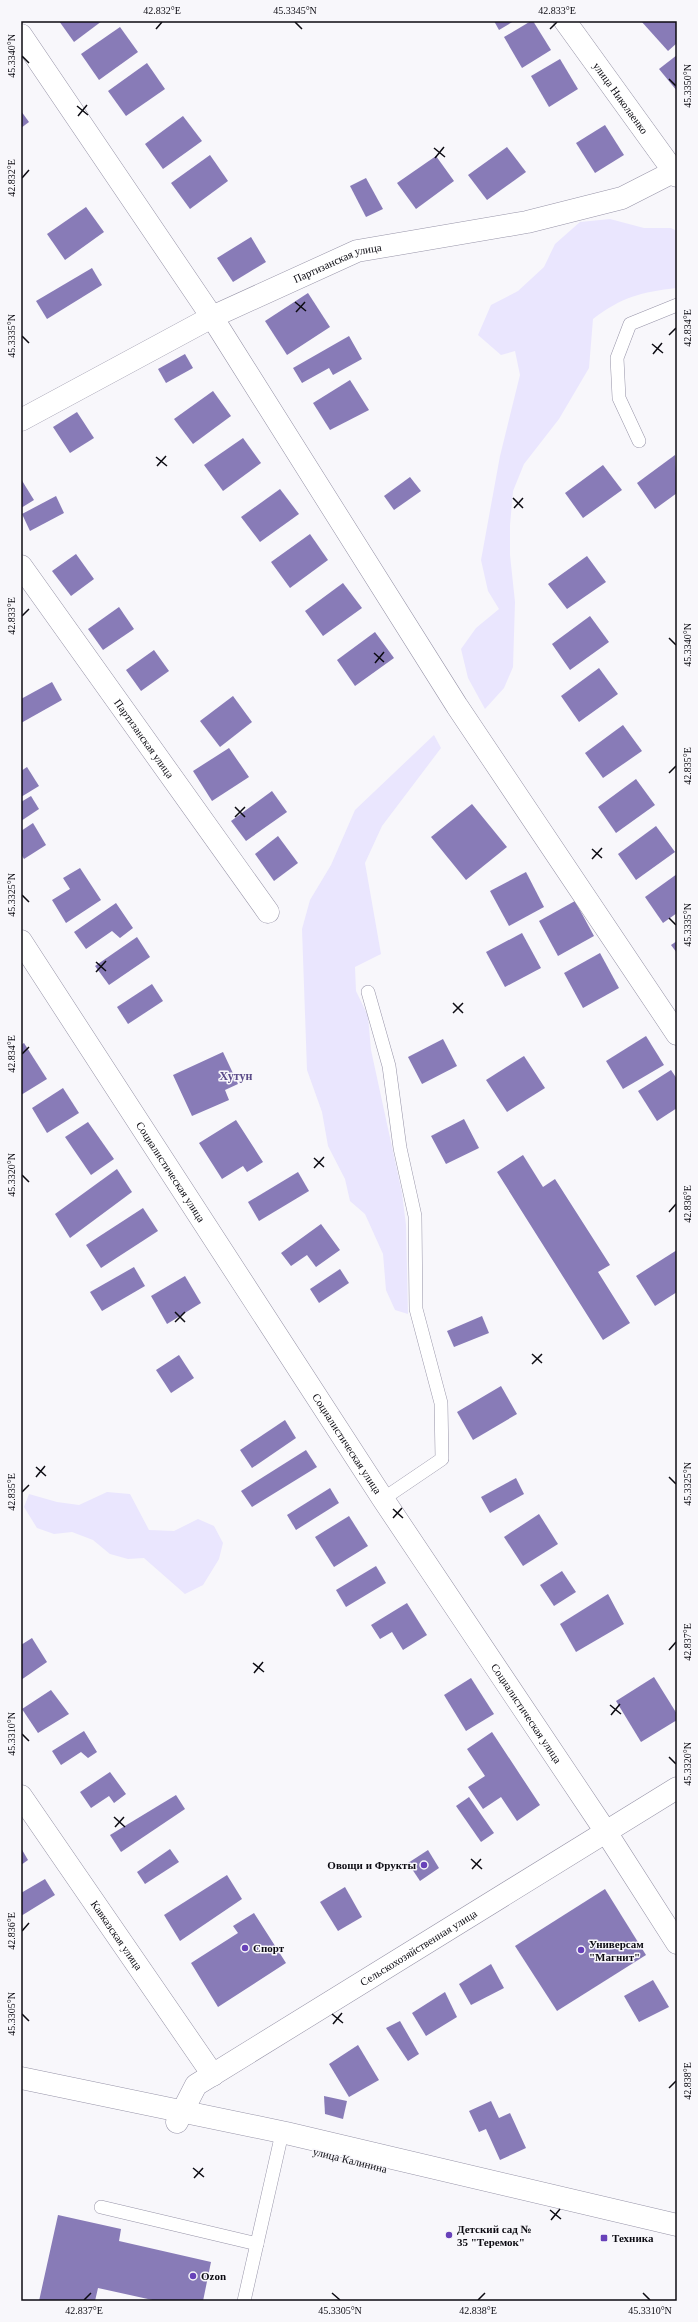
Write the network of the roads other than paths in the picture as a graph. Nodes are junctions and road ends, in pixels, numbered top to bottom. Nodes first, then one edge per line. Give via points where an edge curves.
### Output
1 (565, 21) edge
2 (21, 35) edge
3 (676, 172) edge
4 (677, 305) edge
5 (212, 317) junction
6 (21, 420) edge
7 (639, 441) dead end
8 (21, 566) edge
9 (268, 912) dead end
10 (21, 941) edge
11 (368, 992) dead end
12 (677, 1034) edge
13 (384, 1499) junction
14 (677, 1788) edge
15 (21, 1796) edge
16 (606, 1832) junction
17 (677, 1943) edge
18 (213, 2075) junction
19 (21, 2078) edge
20 (21, 2090) edge
21 (179, 2116) junction
22 (280, 2142) junction
23 (101, 2207) dead end
24 (677, 2225) edge
25 (677, 2235) edge
26 (256, 2244) junction
27 (244, 2301) edge

1 - 3 street, улица Николаенко
2 - 5 street
3 - 5 street, Партизанская улица via 622,198 534,220 357,251
4 - 7 lane via 630,324 617,358 619,398
5 - 6 street, Партизанская улица
5 - 12 street via 457,706
8 - 9 street, Партизанская улица
10 - 13 street, Социалистическая улица
11 - 13 lane via 389,1066 400,1148 415,1216 416,1309 441,1403 442,1459
13 - 16 street, Социалистическая улица
14 - 16 street, Сельскохозяйственная улица
15 - 18 street, Кавказская улица
16 - 17 street, Социалистическая улица
16 - 18 street, Сельскохозяйственная улица
18 - 21 street, Сельскохозяйственная улица via 196,2085
19 - 21 street
20 - 21 street, улица Калинина
21 - 22 street, улица Калинина
21 - 24 street via 286,2133
22 - 25 street, улица Калинина
22 - 26 lane
23 - 26 lane
26 - 27 lane

